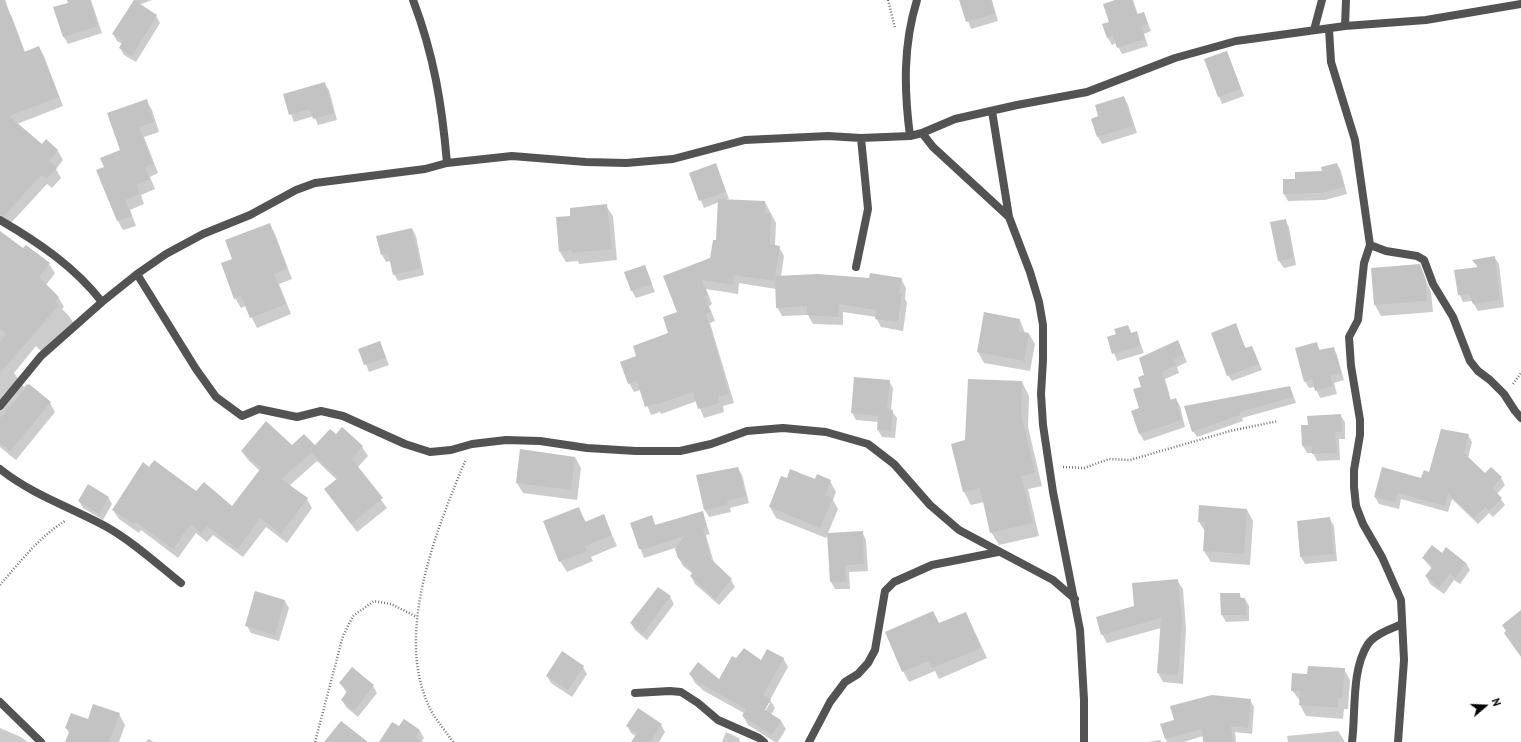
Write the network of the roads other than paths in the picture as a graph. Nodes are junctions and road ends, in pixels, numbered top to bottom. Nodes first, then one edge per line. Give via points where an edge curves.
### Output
1 (413, 0) edge
2 (917, 0) edge
3 (1322, 0) edge
4 (1346, 0) edge
5 (1521, 4) edge
6 (1345, 26) junction
7 (1329, 29) junction
8 (1314, 30) junction
9 (992, 111) junction
10 (922, 134) junction
11 (910, 136) junction
12 (861, 138) junction
13 (446, 163) junction
14 (1009, 217) junction
15 (0, 220) edge
16 (1370, 245) junction
17 (856, 268) dead end
18 (137, 274) junction
19 (102, 302) junction
20 (0, 406) edge
21 (1521, 418) edge
22 (0, 470) edge
23 (998, 552) junction
24 (181, 583) dead end
25 (1075, 599) junction
26 (1402, 624) junction
27 (635, 693) dead end
28 (0, 702) edge
29 (40, 742) edge
30 (764, 742) edge
31 (809, 742) edge
32 (1084, 742) edge
33 (1352, 742) edge
34 (1398, 742) edge

1 - 13 street via 436,72 443,113
2 - 11 street via 905,61
3 - 8 street
4 - 6 street
5 - 6 street via 1426,20
6 - 7 street
7 - 8 street
7 - 16 street via 1331,62 1355,140
8 - 9 street via 1214,46 1087,92
9 - 10 street via 955,119
9 - 14 street
10 - 11 street
10 - 14 street
11 - 12 street
12 - 13 street via 828,136 745,140 673,159 626,163 512,156
12 - 17 street via 868,208
13 - 18 street via 425,169 315,182 250,215 203,234 166,254
14 - 25 street via 1039,302 1043,360 1041,394 1048,467
15 - 19 street via 59,258
16 - 21 street via 1424,260 1434,284 1454,317 1470,361 1504,394
16 - 26 street via 1364,263 1358,320 1349,337 1360,420 1354,487 1356,506 1363,524 1382,557 1401,600
18 - 19 street
18 - 23 street via 196,370 216,396 242,416 259,409 297,417 322,411 343,416 405,444 430,452 506,440 540,441 586,448 680,451 747,432 783,428 826,432 868,444 894,464 930,505 959,530
19 - 20 street via 41,356
22 - 24 street via 106,526
23 - 25 street via 1053,580
23 - 31 street via 932,565 894,582 885,591 875,650 868,663 858,674 845,682 830,702
25 - 32 street via 1083,667
26 - 33 street via 1378,635 1368,644 1356,679
26 - 34 street via 1404,660
27 - 30 street via 681,692 718,720
28 - 29 street

